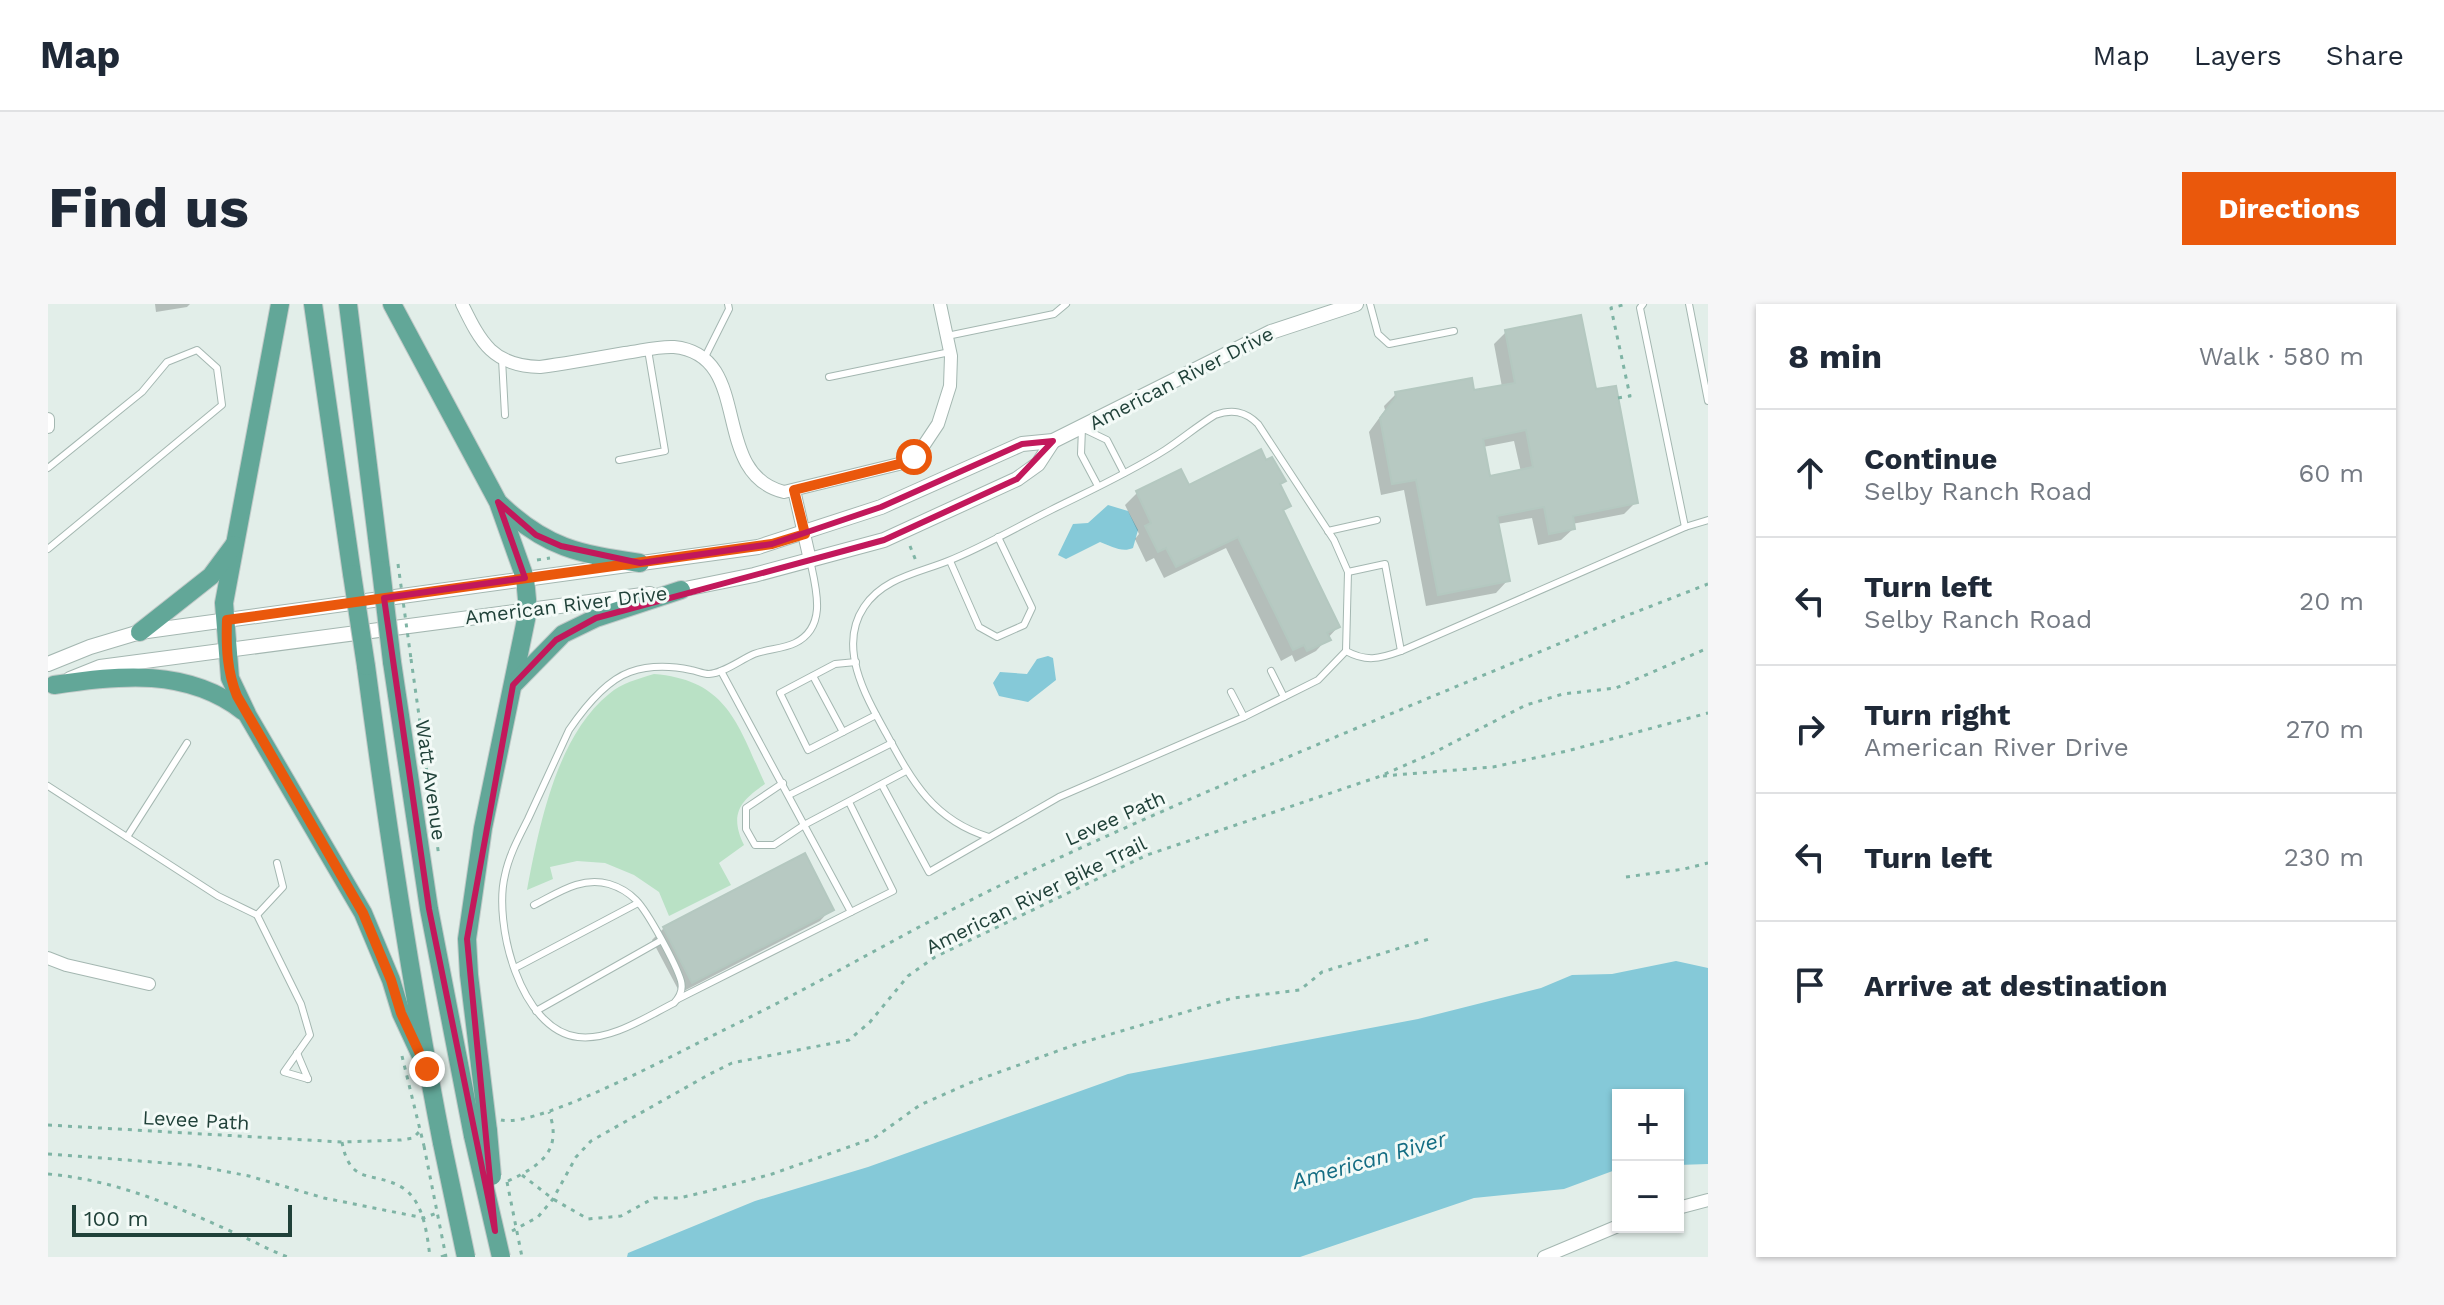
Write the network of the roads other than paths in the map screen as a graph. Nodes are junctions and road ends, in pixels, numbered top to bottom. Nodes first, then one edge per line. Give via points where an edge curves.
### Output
1 (280, 304) edge
2 (313, 304) edge
3 (348, 304) edge
4 (392, 304) edge
5 (462, 304) edge
6 (728, 304) edge
7 (940, 304) edge
8 (1066, 304) edge
9 (1356, 304) edge
10 (1370, 304) edge
11 (1643, 304) edge
12 (1690, 304) edge
13 (1454, 331) dead end
14 (947, 336) junction
15 (648, 350) junction
16 (950, 352) junction
17 (502, 359) junction
18 (704, 359) junction
19 (829, 377) dead end
20 (1708, 401) edge
21 (505, 415) dead end
22 (48, 419) edge
23 (48, 427) edge
24 (1082, 428) junction
25 (1053, 441) junction
26 (619, 460) dead end
27 (48, 468) edge
28 (1124, 473) junction
29 (1098, 486) junction
30 (794, 490) junction
31 (498, 502) junction
32 (1377, 520) dead end
33 (1708, 520) edge
34 (1685, 527) junction
35 (1328, 531) junction
36 (805, 534) junction
37 (998, 537) junction
38 (235, 543) junction
39 (48, 549) edge
40 (810, 560) junction
41 (950, 561) junction
42 (640, 563) junction
43 (1348, 572) junction
44 (525, 578) junction
45 (681, 590) junction
46 (528, 610) junction
47 (227, 620) junction
48 (140, 632) junction
49 (226, 651) junction
50 (1346, 651) junction
51 (1401, 651) junction
52 (856, 662) junction
53 (48, 664) edge
54 (721, 671) junction
55 (1271, 671) dead end
56 (813, 676) junction
57 (513, 685) junction
58 (51, 686) edge
59 (1231, 692) dead end
60 (1284, 697) junction
61 (876, 715) junction
62 (248, 716) junction
63 (1244, 717) junction
64 (843, 732) junction
65 (187, 743) dead end
66 (892, 743) junction
67 (906, 771) junction
68 (783, 783) junction
69 (882, 785) junction
70 (48, 786) edge
71 (789, 795) junction
72 (849, 802) junction
73 (804, 825) junction
74 (127, 837) junction
75 (989, 837) junction
76 (277, 863) dead end
77 (638, 903) junction
78 (534, 905) dead end
79 (851, 912) junction
80 (257, 915) junction
81 (660, 941) junction
82 (48, 958) edge
83 (515, 968) junction
84 (149, 984) dead end
85 (678, 999) junction
86 (536, 1011) junction
87 (297, 1053) junction
88 (427, 1069) junction
89 (485, 1128) junction
90 (1708, 1200) edge
91 (1684, 1206) edge
92 (1612, 1229) edge
93 (460, 1255) edge
94 (501, 1257) edge
95 (1544, 1257) edge

1 - 38 main road
2 - 88 main road, bridge
3 - 89 main road, Watt Avenue, bridge via 389,567 392,662 429,909
4 - 31 main road
5 - 17 street via 482,343
6 - 18 lane
7 - 14 street
8 - 14 lane via 1054,314
9 - 24 street, American River Drive via 1271,332
10 - 13 lane via 1378,334 1389,344
11 - 34 lane
12 - 20 lane
14 - 16 street
15 - 17 street via 540,367
15 - 18 street via 677,348
15 - 26 lane via 665,451
16 - 19 lane
16 - 30 street via 946,403 933,433 914,457
17 - 21 lane
18 - 30 street via 724,390 745,464 773,489
22 - 23 street
24 - 25 street, American River Drive
24 - 28 lane via 1107,440
24 - 29 lane via 1081,454
25 - 36 street, American River Drive via 1022,444 881,507
25 - 40 street, American River Drive via 1038,464 1017,479 884,540
27 - 39 lane via 142,392 167,362 197,350 217,368 222,405
28 - 29 lane
28 - 35 lane via 1215,415 1243,413 1258,424
29 - 37 lane
30 - 36 street
31 - 42 main road via 536,535 561,546
31 - 44 main road
32 - 35 lane
33 - 34 lane
34 - 51 lane
35 - 43 lane
36 - 40 street
36 - 42 street, American River Drive via 758,547
37 - 41 lane
37 - 41 lane via 1032,608 1024,625 997,637 979,627
38 - 47 main road via 224,603
38 - 48 main road via 211,576
40 - 45 street, American River Drive
40 - 54 lane via 816,618 805,637
41 - 52 lane via 892,582 863,607 854,640
42 - 44 street, American River Drive
43 - 50 lane
43 - 51 lane via 1385,564
44 - 46 main road
44 - 47 street, American River Drive
45 - 46 street, American River Drive
45 - 57 main road via 563,634
46 - 49 street, American River Drive
46 - 57 main road
47 - 48 street, American River Drive
47 - 49 main road
48 - 53 street, American River Drive
49 - 58 street, American River Drive via 100,667
49 - 62 main road via 230,678
50 - 51 lane via 1377,660
50 - 60 lane via 1318,680
52 - 56 lane via 835,664
52 - 61 lane
54 - 68 lane
54 - 83 lane via 707,674 669,667 629,672 609,684 569,730 506,871 503,931
55 - 60 lane
56 - 64 lane
56 - 64 lane via 780,693 808,750
57 - 89 main road via 483,828 467,939
58 - 62 main road via 102,677 169,678 200,687
59 - 63 lane
60 - 63 lane
61 - 64 lane
61 - 66 lane
62 - 88 main road via 363,913
63 - 75 lane via 1059,797
65 - 74 lane
66 - 67 lane
66 - 71 lane
67 - 69 lane
67 - 75 lane via 963,829
68 - 71 lane
68 - 73 lane via 746,808 746,829 755,845 774,845
69 - 72 lane
69 - 75 lane via 929,872
70 - 74 lane
71 - 73 lane
72 - 73 lane
72 - 79 lane via 893,891
73 - 79 lane
74 - 80 lane
76 - 80 lane via 283,887
77 - 78 lane via 623,890 591,882 575,884
77 - 81 lane
77 - 83 lane
79 - 85 lane
80 - 87 lane via 301,1004 310,1035
81 - 85 lane via 681,981
81 - 86 lane
82 - 84 street
83 - 86 lane
85 - 86 lane via 595,1038 566,1035
87 - 87 lane via 303,1066 308,1079 284,1072
88 - 93 main road, bridge via 433,1144
89 - 94 main road, Watt Avenue, bridge
90 - 91 street
92 - 95 street

